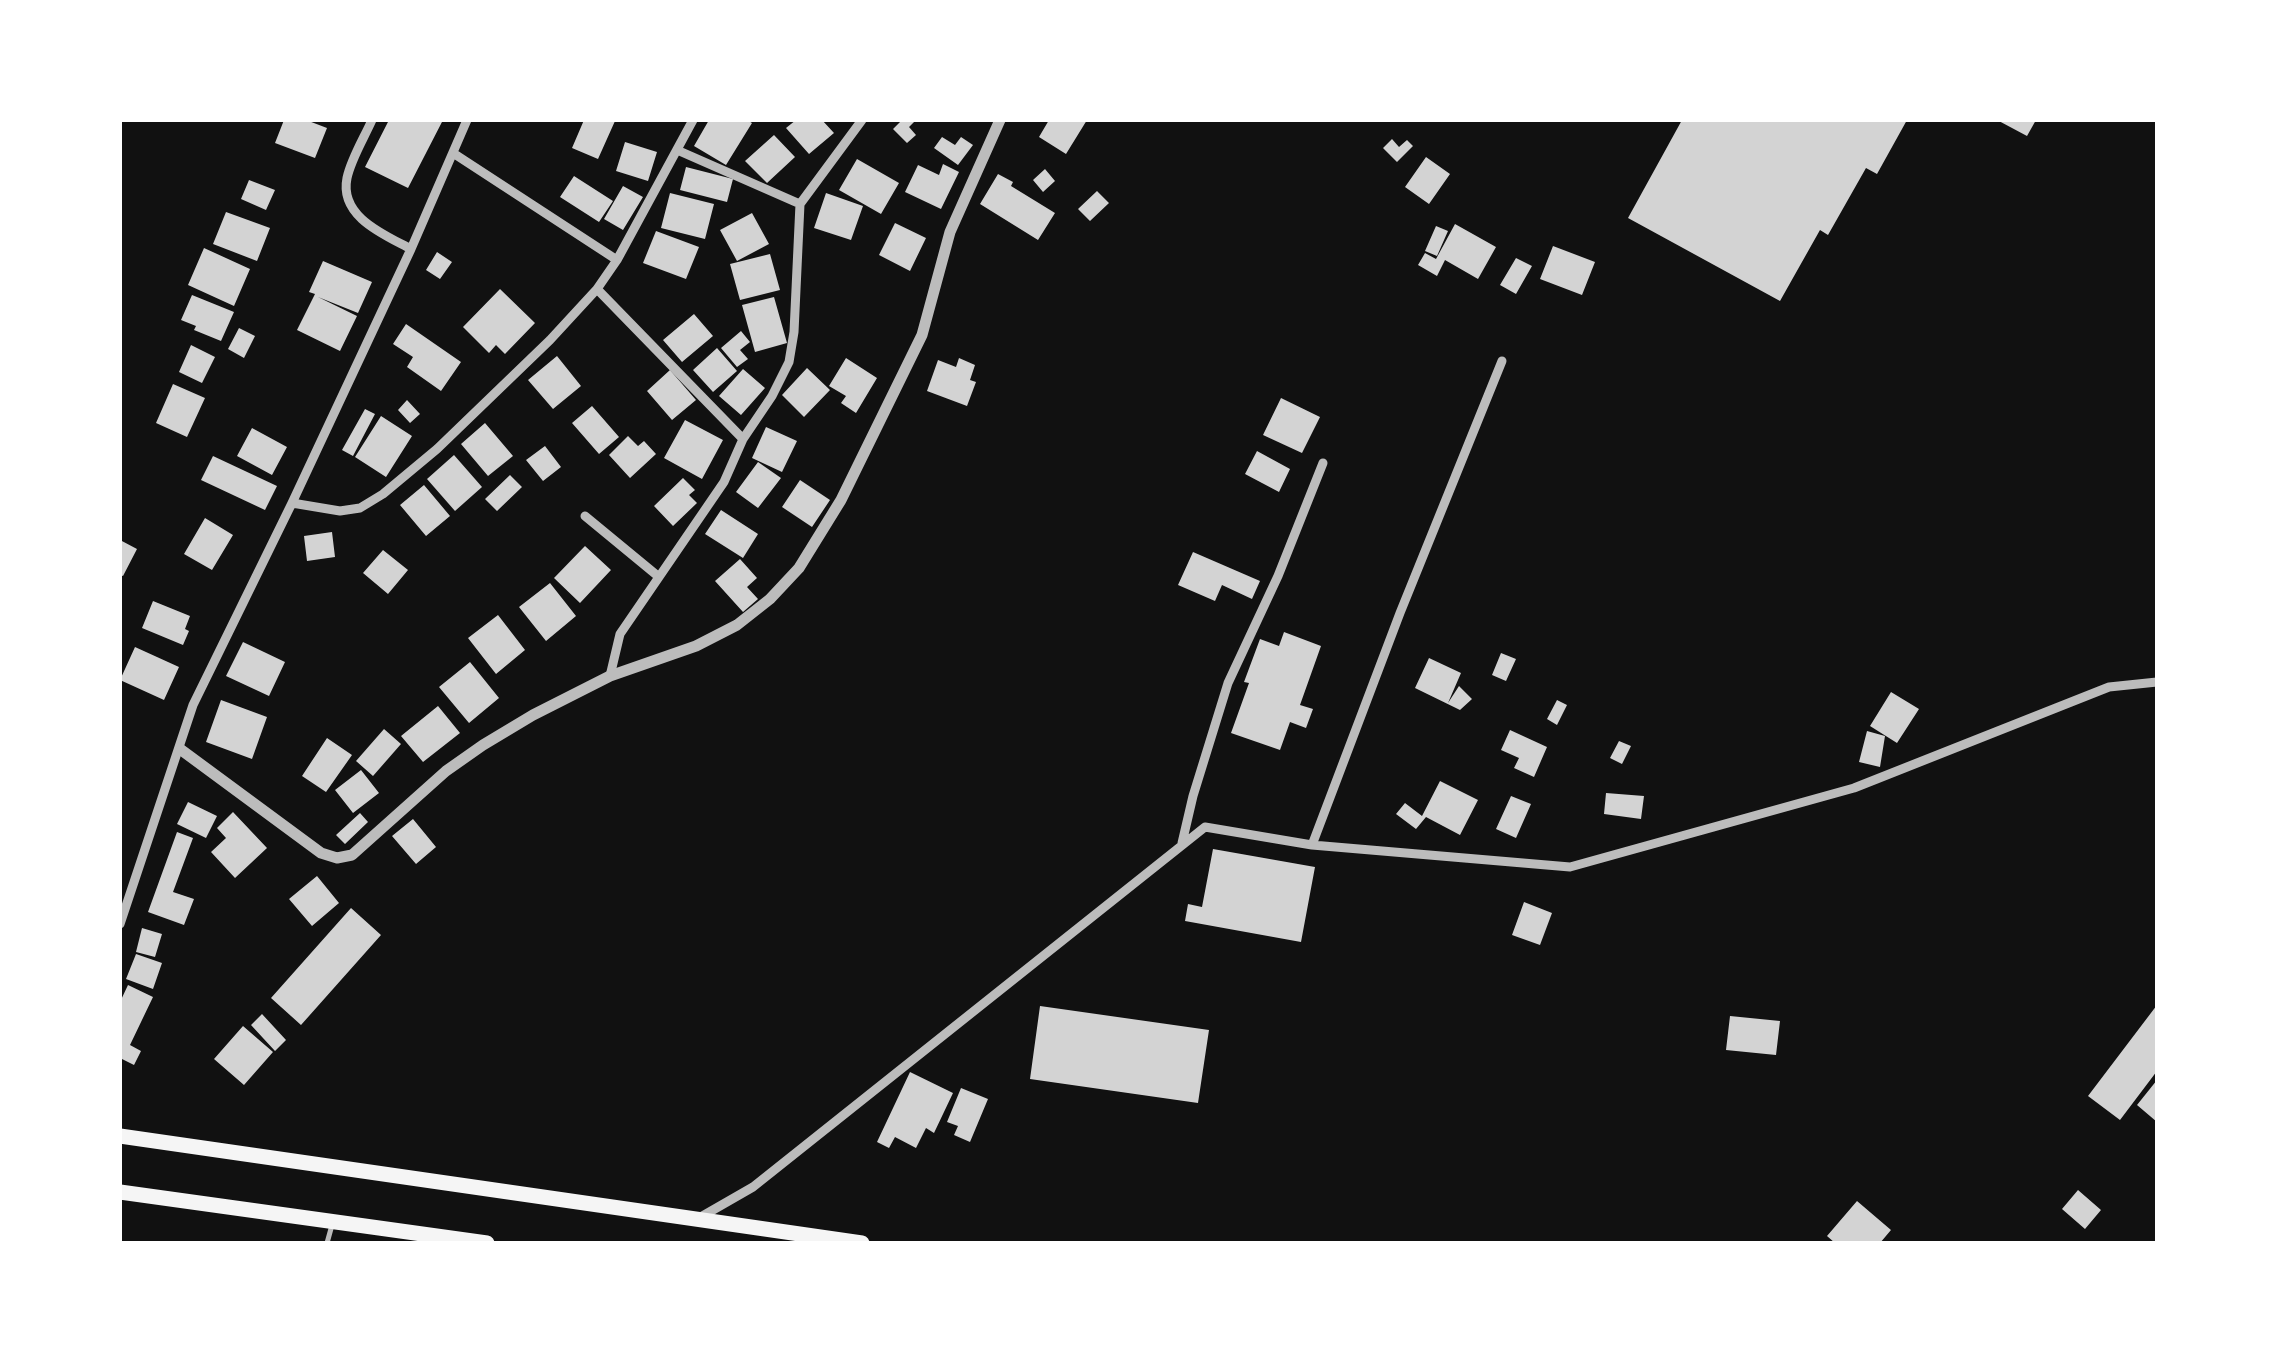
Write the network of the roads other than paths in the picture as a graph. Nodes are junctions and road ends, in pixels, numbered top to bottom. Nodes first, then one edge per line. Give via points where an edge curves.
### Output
1 (372, 120) edge
2 (467, 120) edge
3 (693, 120) edge
4 (862, 120) edge
5 (1000, 120) edge
6 (677, 150) junction
7 (453, 153) junction
8 (800, 204) junction
9 (411, 250) junction
10 (617, 260) junction
11 (597, 289) junction
12 (1502, 361) dead end
13 (743, 439) junction
14 (1324, 462) dead end
15 (292, 504) junction
16 (585, 516) dead end
17 (659, 577) junction
18 (610, 676) junction
19 (2157, 682) edge
20 (180, 749) junction
21 (1182, 843) junction
22 (1312, 845) junction
23 (120, 924) edge
24 (120, 1136) edge
25 (120, 1192) edge
26 (696, 1219) junction
27 (333, 1222) junction
28 (327, 1243) edge
29 (488, 1243) edge
30 (862, 1243) edge

1 - 9 street via 346,192 361,218
2 - 7 street
3 - 6 street
4 - 8 street
5 - 18 street via 950,232 922,335 841,500 799,568 737,625
6 - 8 street
6 - 10 street
7 - 9 street
7 - 10 street
8 - 13 street via 789,362
9 - 15 street
10 - 11 street
11 - 13 street
11 - 15 street via 384,494 340,511
12 - 22 street
13 - 17 street via 724,482
14 - 21 street via 1228,683
15 - 20 street via 192,705
16 - 17 street
17 - 18 street via 620,634
18 - 20 street via 483,746 352,855 337,858 320,853
19 - 22 street via 2108,687 1854,788 1570,867
20 - 23 street
21 - 22 street via 1205,828
21 - 26 street via 753,1187
24 - 26 highway
25 - 27 highway
26 - 30 highway
27 - 28 lane
27 - 29 highway

